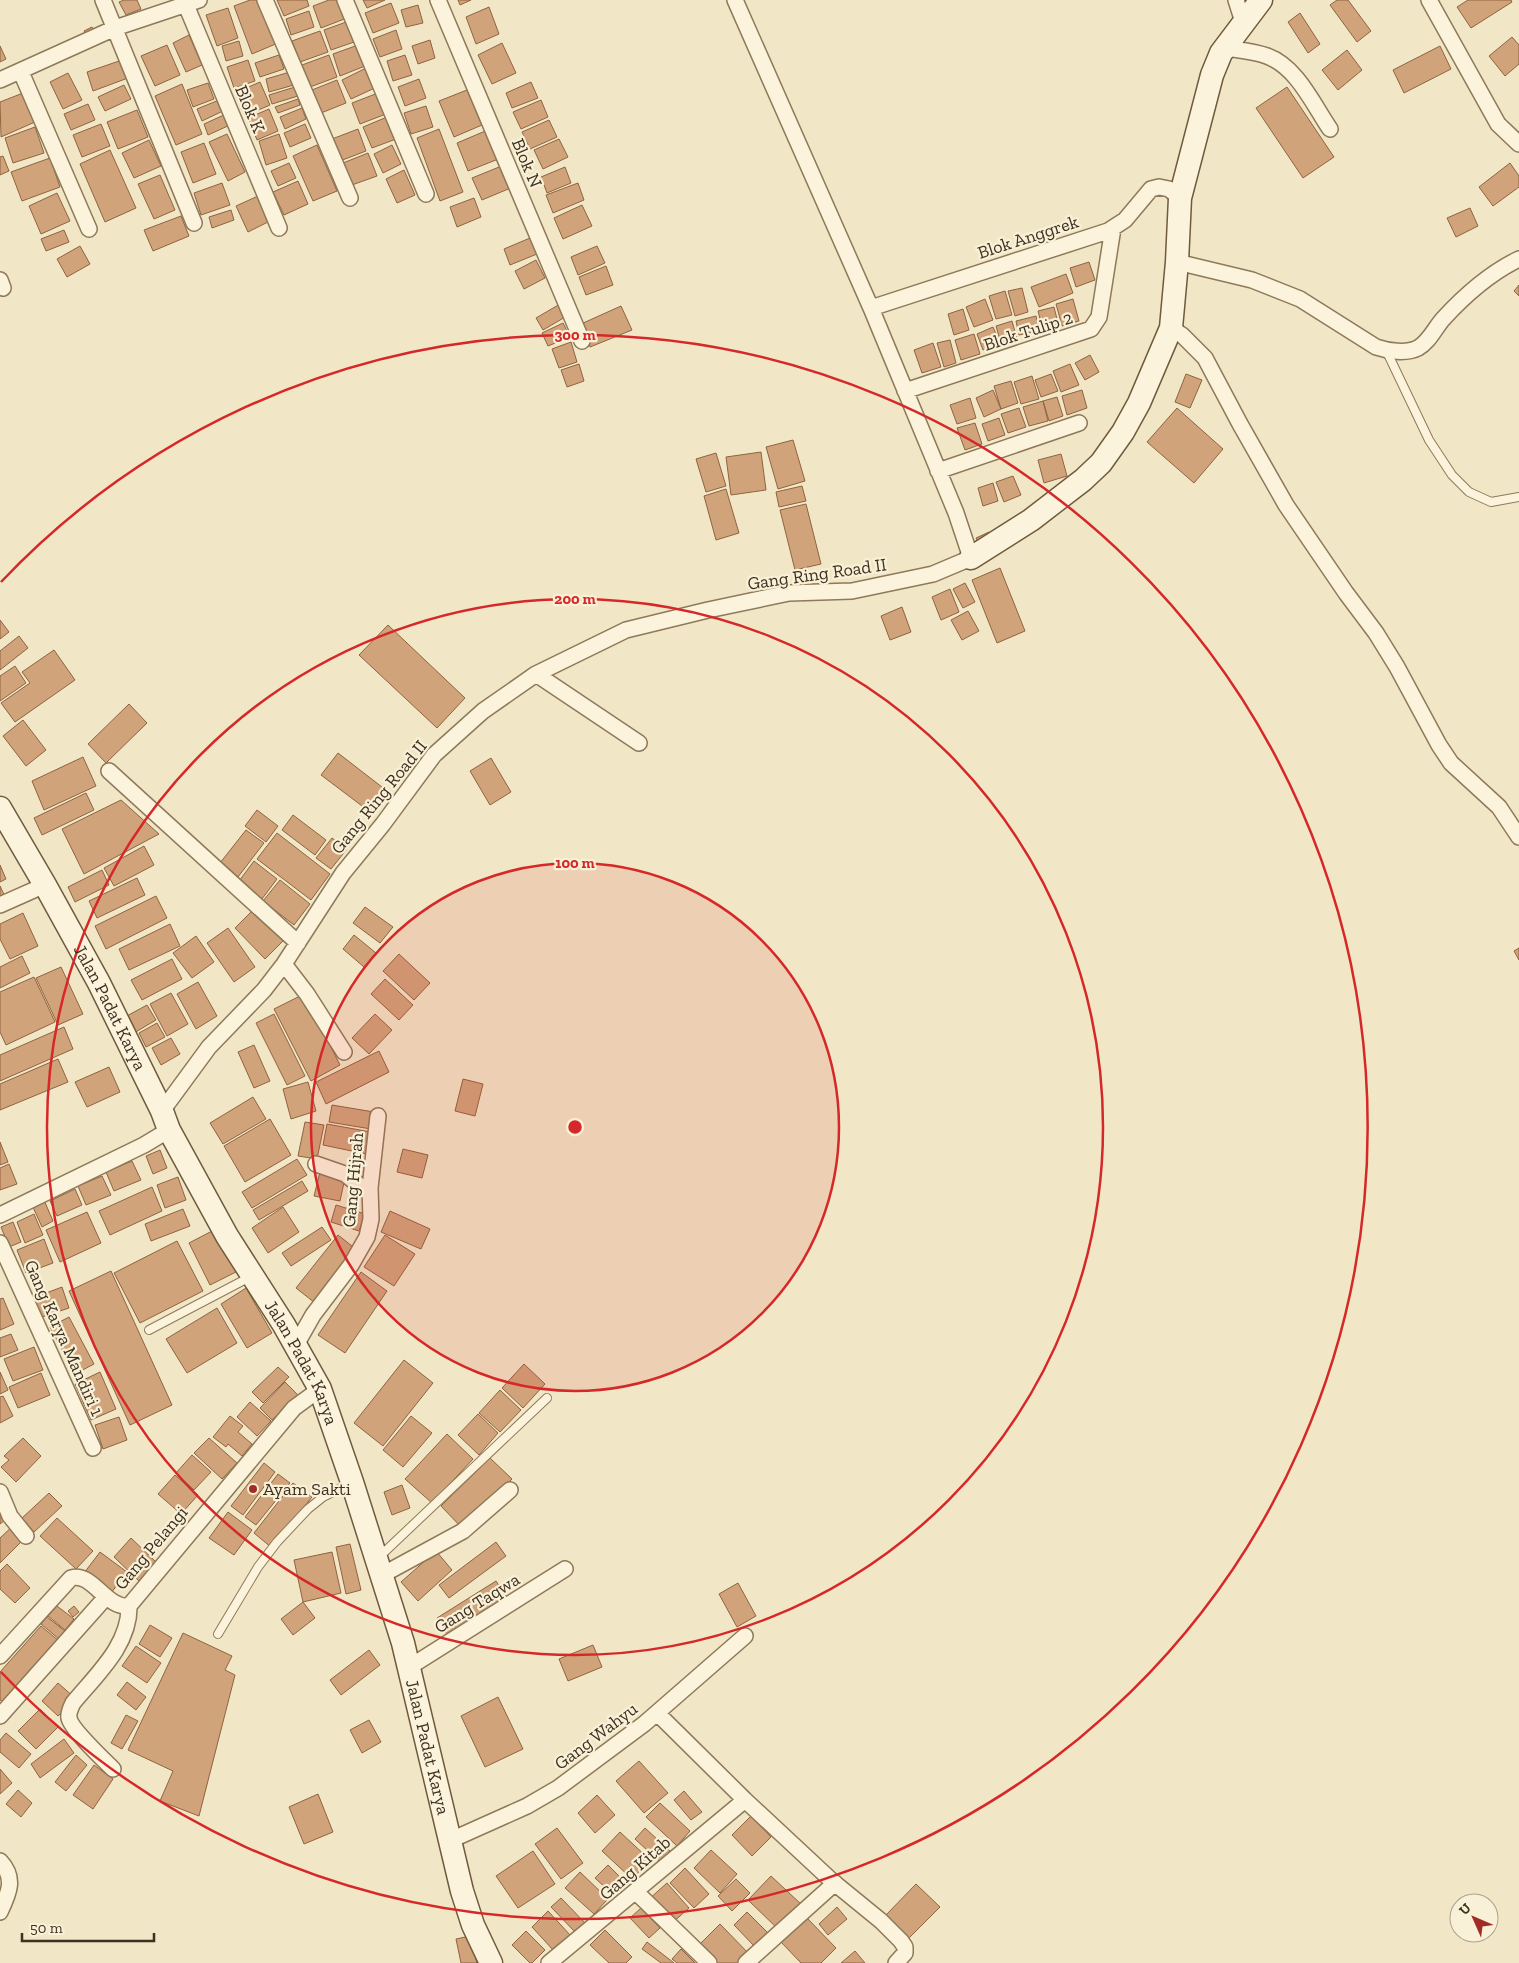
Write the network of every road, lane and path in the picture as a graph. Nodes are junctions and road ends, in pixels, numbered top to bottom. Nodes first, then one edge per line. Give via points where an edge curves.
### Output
1 (103, 0) edge
2 (265, 0) edge
3 (345, 0) edge
4 (438, 0) edge
5 (735, 0) edge
6 (1236, 0) edge
7 (1261, 0) edge
8 (1429, 0) edge
9 (192, 2) edge
10 (1243, 22) junction
11 (115, 28) junction
12 (1225, 48) junction
13 (21, 72) junction
14 (0, 80) edge
15 (1330, 129) dead end
16 (1519, 144) edge
17 (426, 194) dead end
18 (350, 198) dead end
19 (1180, 198) junction
20 (194, 223) dead end
21 (279, 228) dead end
22 (1113, 228) junction
23 (89, 229) dead end
24 (1519, 259) edge
25 (1178, 262) junction
26 (871, 308) junction
27 (1171, 328) junction
28 (582, 341) dead end
29 (1386, 350) junction
30 (905, 391) junction
31 (1079, 423) dead end
32 (938, 471) junction
33 (1519, 497) edge
34 (971, 558) junction
35 (536, 674) junction
36 (640, 742) dead end
37 (109, 771) dead end
38 (0, 808) edge
39 (1519, 837) edge
40 (45, 884) junction
41 (0, 905) edge
42 (298, 943) junction
43 (284, 964) junction
44 (344, 1052) dead end
45 (378, 1116) dead end
46 (166, 1120) junction
47 (316, 1164) dead end
48 (370, 1194) junction
49 (0, 1215) edge
50 (0, 1243) edge
51 (252, 1276) junction
52 (149, 1330) dead end
53 (296, 1345) junction
54 (320, 1389) junction
55 (547, 1398) dead end
56 (93, 1448) dead end
57 (352, 1482) junction
58 (510, 1490) dead end
59 (0, 1492) edge
60 (26, 1536) dead end
61 (379, 1567) junction
62 (565, 1569) dead end
63 (106, 1597) junction
64 (129, 1606) junction
65 (218, 1634) dead end
66 (745, 1636) dead end
67 (0, 1656) edge
68 (408, 1668) junction
69 (657, 1713) junction
70 (0, 1716) edge
71 (113, 1769) dead end
72 (745, 1800) junction
73 (451, 1840) junction
74 (0, 1861) edge
75 (835, 1883) junction
76 (636, 1892) junction
77 (0, 1912) edge
78 (491, 1963) edge
79 (549, 1963) edge
80 (710, 1963) edge
81 (746, 1963) edge
82 (896, 1963) edge

1 - 11 street
2 - 18 street
3 - 17 street
4 - 28 street, Blok N
5 - 26 street
6 - 10 street
7 - 10 main road
8 - 16 street via 1498,124
9 - 11 street
9 - 21 street, Blok K
10 - 12 main road
11 - 13 street
11 - 20 street
12 - 15 street via 1266,55 1279,61 1294,76
12 - 19 main road via 1212,75
13 - 14 street
13 - 23 street
19 - 22 street, Blok Anggrek via 1169,190 1151,189 1125,220
19 - 25 main road
22 - 26 street, Blok Anggrek
22 - 30 street, Blok Tulip 2 via 1099,318 1091,329
24 - 29 street via 1470,292 1421,346
25 - 27 main road
25 - 29 street via 1252,280 1300,299 1376,347
26 - 30 street
27 - 34 main road via 1135,410 1101,463 1068,493
27 - 39 street via 1205,358 1286,505 1398,667 1451,763 1499,807
29 - 33 lane via 1429,440 1452,475 1469,492 1491,502
30 - 32 street
31 - 32 street
32 - 34 street
34 - 35 street, Gang Ring Road II via 933,574 852,591 789,593 626,630
35 - 36 street
35 - 42 street, Gang Ring Road II via 484,711 434,755 343,873
37 - 42 street
38 - 40 main road, Jalan Padat Karya
40 - 41 street
40 - 46 main road, Jalan Padat Karya via 99,983
42 - 43 street, Gang Ring Road II
43 - 44 street
43 - 46 street, Gang Ring Road II via 264,990 209,1047
45 - 48 street, Gang Hijrah
46 - 49 street via 144,1144
46 - 51 main road, Jalan Padat Karya via 227,1236
47 - 48 street via 345,1174
48 - 53 street, Gang Hijrah via 371,1219 367,1237
50 - 56 street, Gang Karya Mandiri 1
51 - 52 lane
51 - 53 main road, Jalan Padat Karya
53 - 54 main road, Jalan Padat Karya
54 - 57 main road, Jalan Padat Karya
54 - 64 street, Gang Pelangi via 294,1408
55 - 61 lane
57 - 61 main road, Jalan Padat Karya
57 - 65 lane via 323,1497 277,1542
58 - 61 street via 463,1531
59 - 60 street via 10,1516
61 - 68 main road, Jalan Padat Karya
62 - 68 street, Gang Taqwa
63 - 64 street, Gang Pelangi via 117,1605
63 - 67 street, Gang Pelangi via 82,1578 71,1578
63 - 70 street
64 - 71 street via 123,1637 69,1711 74,1727
66 - 69 street, Gang Wahyu
68 - 73 main road, Jalan Padat Karya
69 - 72 street
69 - 73 street, Gang Wahyu via 542,1798
72 - 75 street
72 - 76 street, Gang Kitab
73 - 78 main road, Jalan Padat Karya via 473,1925
74 - 77 street via 9,1874 11,1885
75 - 81 street
75 - 82 street via 881,1920 901,1941 905,1953
76 - 79 street, Gang Kitab
76 - 80 street

